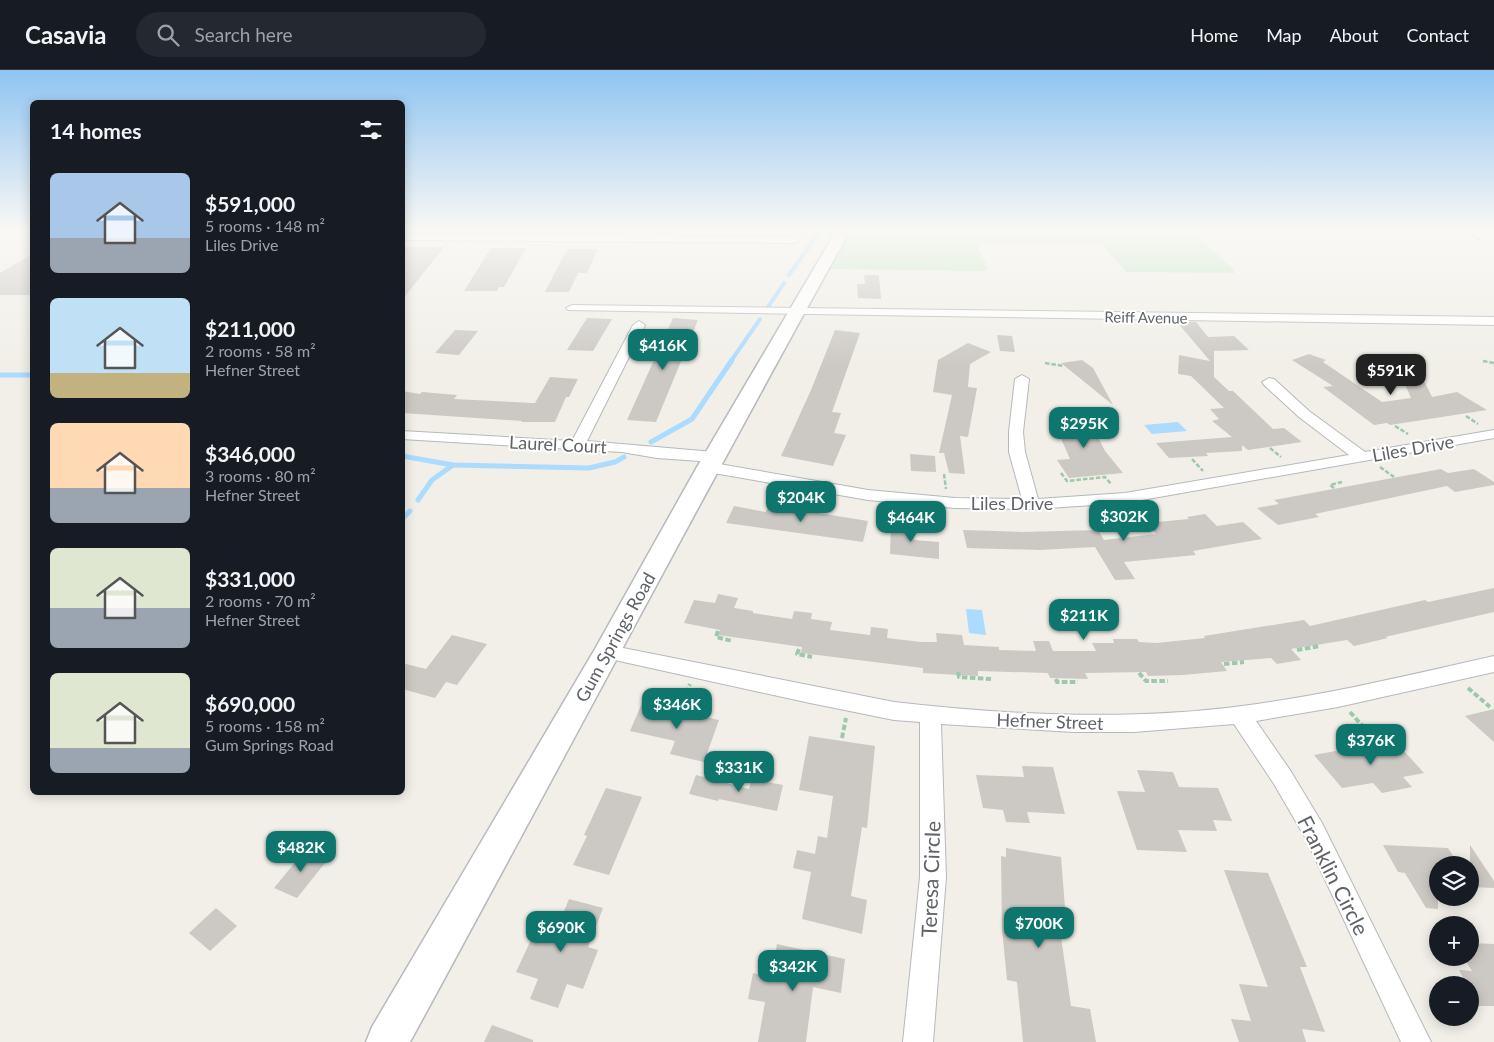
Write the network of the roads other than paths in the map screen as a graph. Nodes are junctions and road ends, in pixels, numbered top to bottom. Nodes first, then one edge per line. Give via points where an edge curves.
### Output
1 (818, 276) edge
2 (572, 308) dead end
3 (798, 312) junction
4 (1494, 321) edge
5 (639, 325) dead end
6 (1022, 379) dead end
7 (1269, 382) dead end
8 (1494, 434) edge
9 (405, 435) edge
10 (577, 446) junction
11 (1362, 457) junction
12 (711, 462) junction
13 (1032, 504) junction
14 (608, 652) junction
15 (1494, 664) edge
16 (930, 715) junction
17 (1240, 715) junction
18 (387, 1042) edge
19 (918, 1042) edge
20 (1416, 1042) edge

1 - 3 main road, Gum Springs Road
2 - 3 street, Reiff Avenue
3 - 4 street, Reiff Avenue
3 - 12 main road, Gum Springs Road
5 - 10 street
6 - 13 street via 1017,452
7 - 11 street via 1304,414
8 - 11 street, Liles Drive
9 - 10 street, Laurel Court
10 - 12 street, Laurel Court via 622,448
11 - 13 street, Liles Drive via 1122,498
12 - 13 street, Liles Drive via 859,494 955,503
12 - 14 main road, Gum Springs Road
14 - 16 street, Hefner Street via 810,695
14 - 18 main road, Gum Springs Road
15 - 17 street, Hefner Street via 1338,699
16 - 17 street, Hefner Street via 1073,723 1134,723
16 - 19 street, Teresa Circle via 932,878
17 - 20 street, Franklin Circle via 1282,776 1314,831

